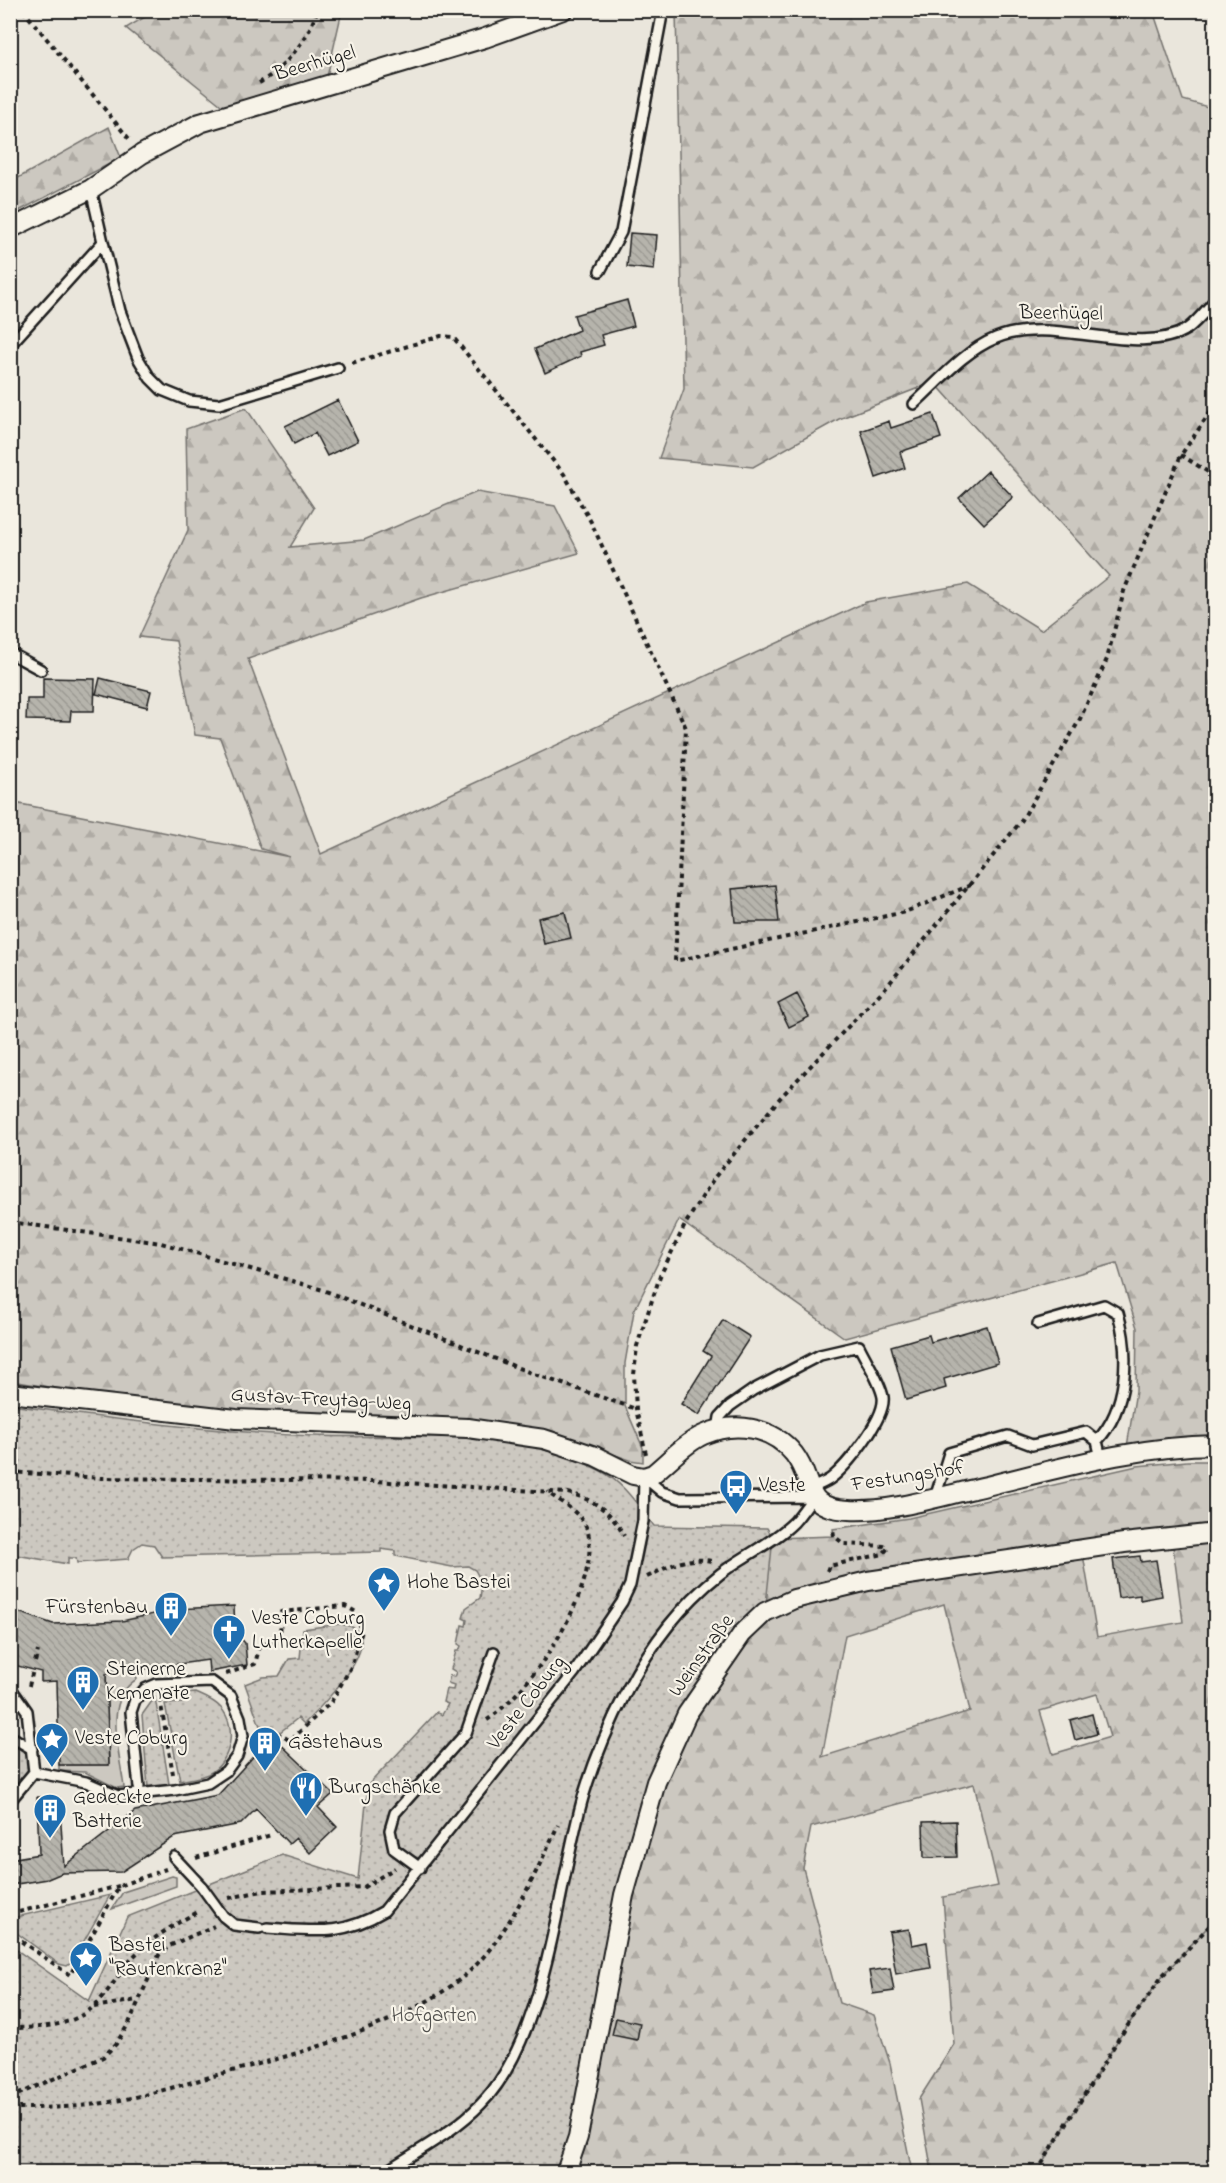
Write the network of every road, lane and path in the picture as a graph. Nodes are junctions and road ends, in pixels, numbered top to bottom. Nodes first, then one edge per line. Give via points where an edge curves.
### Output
1 (23, 10) edge
2 (316, 10) edge
3 (563, 10) edge
4 (663, 10) edge
5 (255, 85) dead end
6 (142, 154) junction
7 (92, 189) junction
8 (10, 229) edge
9 (103, 242) junction
10 (600, 271) dead end
11 (1215, 299) edge
12 (10, 345) edge
13 (338, 368) joint
14 (914, 404) dead end
15 (1215, 404) edge
16 (1181, 455) junction
17 (1215, 477) edge
18 (10, 653) edge
19 (42, 670) dead end
20 (972, 885) junction
21 (10, 1222) edge
22 (1038, 1324) dead end
23 (10, 1393) edge
24 (636, 1409) junction
25 (718, 1430) junction
26 (1215, 1445) edge
27 (1099, 1449) junction
28 (10, 1472) edge
29 (644, 1477) junction
30 (546, 1492) junction
31 (811, 1493) junction
32 (935, 1498) junction
33 (833, 1529) dead end
34 (1215, 1533) edge
35 (635, 1558) junction
36 (721, 1573) junction
37 (831, 1577) dead end
38 (630, 1585) junction
39 (38, 1651) dead end
40 (494, 1652) dead end
41 (35, 1662) dead end
42 (212, 1682) junction
43 (158, 1684) junction
44 (10, 1687) edge
45 (466, 1733) junction
46 (10, 1736) edge
47 (243, 1736) junction
48 (32, 1749) junction
49 (34, 1772) junction
50 (139, 1787) dead end
51 (175, 1790) junction
52 (10, 1801) edge
53 (561, 1821) dead end
54 (271, 1835) dead end
55 (174, 1857) dead end
56 (407, 1860) junction
57 (181, 1864) junction
58 (420, 1868) junction
59 (119, 1886) junction
60 (223, 1899) dead end
61 (204, 1909) dead end
62 (224, 1918) junction
63 (1215, 1919) edge
64 (137, 2000) junction
65 (94, 2007) junction
66 (10, 2028) edge
67 (10, 2098) edge
68 (10, 2108) edge
69 (385, 2172) edge
70 (566, 2172) edge
71 (1037, 2172) edge

1 - 6 path
2 - 5 path via 297,48 274,75
3 - 6 street, Beerhügel via 485,38 200,123
4 - 10 lane via 621,232
6 - 7 street, Beerhügel
7 - 8 street, Beerhügel
7 - 9 lane
9 - 12 lane
9 - 13 lane via 120,311 138,358 162,390 189,401 219,404
11 - 14 lane, Beerhügel via 1188,328 1165,339 1141,341 1050,332 998,338 972,351
13 - 20 path via 441,336 453,337 564,474 591,522 686,728 675,961 905,912
15 - 16 path
16 - 17 path
16 - 20 path via 1124,591 1107,659 1080,719 1022,820
18 - 19 lane
20 - 24 path via 888,985 780,1098 714,1178 660,1276 638,1346 634,1375
21 - 24 path via 161,1243 323,1290 531,1373
22 - 27 lane via 1104,1305 1118,1313 1125,1353 1121,1398
23 - 29 street, Gustav-Freytag-Weg via 236,1419 468,1428 544,1439
24 - 29 path via 647,1458
25 - 29 street via 701,1436
25 - 31 street via 756,1429 778,1438 795,1455
25 - 31 lane via 720,1417 753,1390 820,1355 859,1346 883,1397 882,1408 855,1452
26 - 27 street, Festungshof
27 - 32 street, Festungshof
27 - 32 lane via 1086,1432 1032,1445 1008,1436 949,1453
28 - 30 path via 101,1478 374,1481
29 - 31 lane via 662,1492 680,1498
29 - 35 lane, Veste Coburg via 643,1521
30 - 35 path via 583,1496 602,1507 615,1519
30 - 45 path via 579,1515 590,1536 577,1600 551,1651 530,1679 498,1713
31 - 32 street, Festungshof via 824,1506 851,1510
31 - 36 lane via 793,1522
33 - 37 path via 834,1536 843,1544 888,1548 883,1554 829,1566 826,1573
34 - 70 street, Weinstraße via 868,1581 794,1599 765,1612 742,1634 687,1714 656,1782 624,1895 578,2137
35 - 38 lane, Veste Coburg
36 - 38 path via 711,1561 694,1558
36 - 69 lane via 689,1600 659,1639 628,1689 600,1747 584,1796 540,1980 515,2055 481,2104
38 - 58 lane, Veste Coburg via 574,1673
39 - 41 path
40 - 45 lane
42 - 43 lane
42 - 47 lane via 231,1696
42 - 47 path via 230,1671 255,1664 261,1645 280,1641 281,1612 345,1606 356,1612 362,1631 351,1667 331,1702 290,1741 279,1732 268,1732 254,1742
43 - 50 lane via 145,1689 130,1712
43 - 51 path
44 - 48 lane via 27,1711
45 - 56 lane via 395,1812 391,1839 394,1849
46 - 48 lane
47 - 51 lane via 237,1756 226,1771 208,1783
48 - 49 lane
49 - 51 lane via 86,1782 118,1796
49 - 52 lane
53 - 68 path via 511,1916 475,1965 449,1987 406,2011 320,2047 142,2096 80,2106
54 - 57 path
55 - 57 lane
56 - 58 lane
56 - 60 path via 364,1887 262,1891
57 - 59 path
57 - 62 lane, bridge
58 - 62 lane, Veste Coburg via 384,1911 365,1923 334,1932 263,1928 234,1924
59 - 59 path via 10,1914 12,1935 70,1975
61 - 65 path via 157,1937 135,1956
62 - 64 path via 168,1946 159,1955
63 - 71 path via 1163,1975 1119,2038
64 - 65 path
64 - 67 path via 129,2023 104,2057
65 - 66 path via 44,2028

